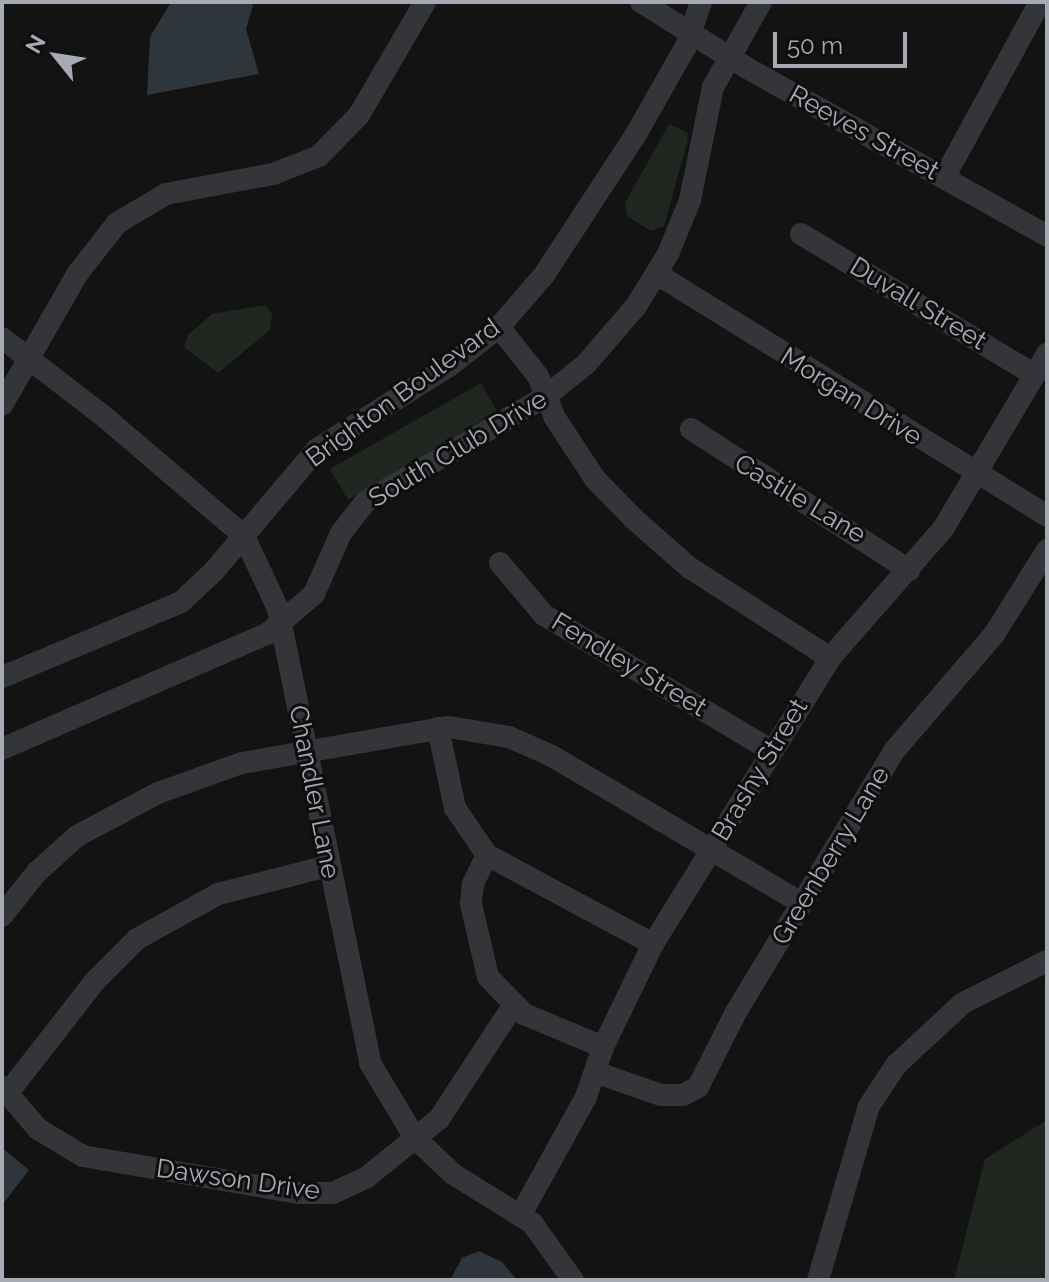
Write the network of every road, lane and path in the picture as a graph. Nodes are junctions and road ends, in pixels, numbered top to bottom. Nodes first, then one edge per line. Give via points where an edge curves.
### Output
1 (425, 2) edge
2 (641, 2) edge
3 (701, 2) edge
4 (761, 2) edge
5 (1040, 2) edge
6 (689, 34) junction
7 (728, 57) junction
8 (944, 178) junction
9 (801, 234) dead end
10 (1047, 236) edge
11 (657, 274) junction
12 (499, 327) junction
13 (2, 338) edge
14 (1047, 354) edge
15 (30, 358) junction
16 (1035, 375) junction
17 (545, 397) junction
18 (2, 405) edge
19 (691, 429) dead end
20 (976, 474) junction
21 (1047, 516) edge
22 (244, 536) junction
23 (1047, 550) edge
24 (500, 563) dead end
25 (909, 570) junction
26 (281, 624) junction
27 (830, 658) junction
28 (2, 677) edge
29 (438, 728) junction
30 (2, 749) edge
31 (306, 749) junction
32 (772, 751) junction
33 (712, 849) junction
34 (487, 855) junction
35 (328, 866) junction
36 (802, 903) junction
37 (2, 916) edge
38 (653, 944) junction
39 (1047, 961) edge
40 (513, 1006) junction
41 (603, 1047) junction
42 (595, 1072) junction
43 (5, 1091) edge
44 (415, 1138) junction
45 (520, 1216) junction
46 (573, 1280) edge
47 (818, 1280) edge

1 - 15 street via 344,135 319,156 289,169 166,194 132,211 103,237 78,273
2 - 6 street, Reeves Street
3 - 6 street, Brighton Boulevard
4 - 7 street, South Club Drive
5 - 8 street
6 - 7 street, Reeves Street
6 - 12 street, Brighton Boulevard via 600,192 544,275
7 - 8 street, Reeves Street
7 - 11 street, South Club Drive via 713,87 684,217
8 - 10 street, Reeves Street
9 - 16 street, Duvall Street
11 - 17 street, South Club Drive via 601,349
11 - 20 street, Morgan Drive
12 - 17 street via 538,376
12 - 22 street, Brighton Boulevard via 449,366 317,449
13 - 15 street, Chandler Lane
14 - 16 street, Brashy Street
15 - 18 street
15 - 22 street, Chandler Lane
16 - 20 street, Brashy Street
17 - 26 street, South Club Drive via 365,502 341,533 314,594
17 - 27 street via 595,479 664,548
19 - 25 street, Castile Lane
20 - 21 street, Morgan Drive
20 - 25 street, Brashy Street via 943,529
22 - 26 street, Chandler Lane via 274,596
22 - 28 street, Brighton Boulevard via 197,589 168,610
23 - 36 street, Greenberry Lane via 995,633 894,751
24 - 32 street, Fendley Street via 544,615
25 - 27 street, Brashy Street
26 - 30 street, South Club Drive
26 - 31 street, Chandler Lane
27 - 32 street, Brashy Street
29 - 31 street
29 - 33 street via 487,731 527,744
29 - 34 street via 455,808
31 - 35 street, Chandler Lane
31 - 37 street via 207,773 101,820 47,862
32 - 33 street, Brashy Street
33 - 36 street
33 - 38 street, Brashy Street
34 - 38 street
34 - 40 street via 473,884 471,904 481,959
35 - 43 street via 218,894 137,939 95,981
35 - 44 street, Chandler Lane via 370,1063
36 - 42 street, Greenberry Lane via 698,1087 683,1095 661,1095
38 - 41 street, Brashy Street
39 - 47 street via 963,1003 896,1065 869,1106
40 - 41 street via 542,1024
40 - 44 street, Dawson Drive via 450,1107
41 - 42 street, Brashy Street
42 - 45 street, Brashy Street
43 - 44 street, Dawson Drive via 38,1129 83,1156 300,1193 333,1193 348,1187
44 - 45 street, Chandler Lane via 453,1174
45 - 46 street, Chandler Lane via 543,1233

